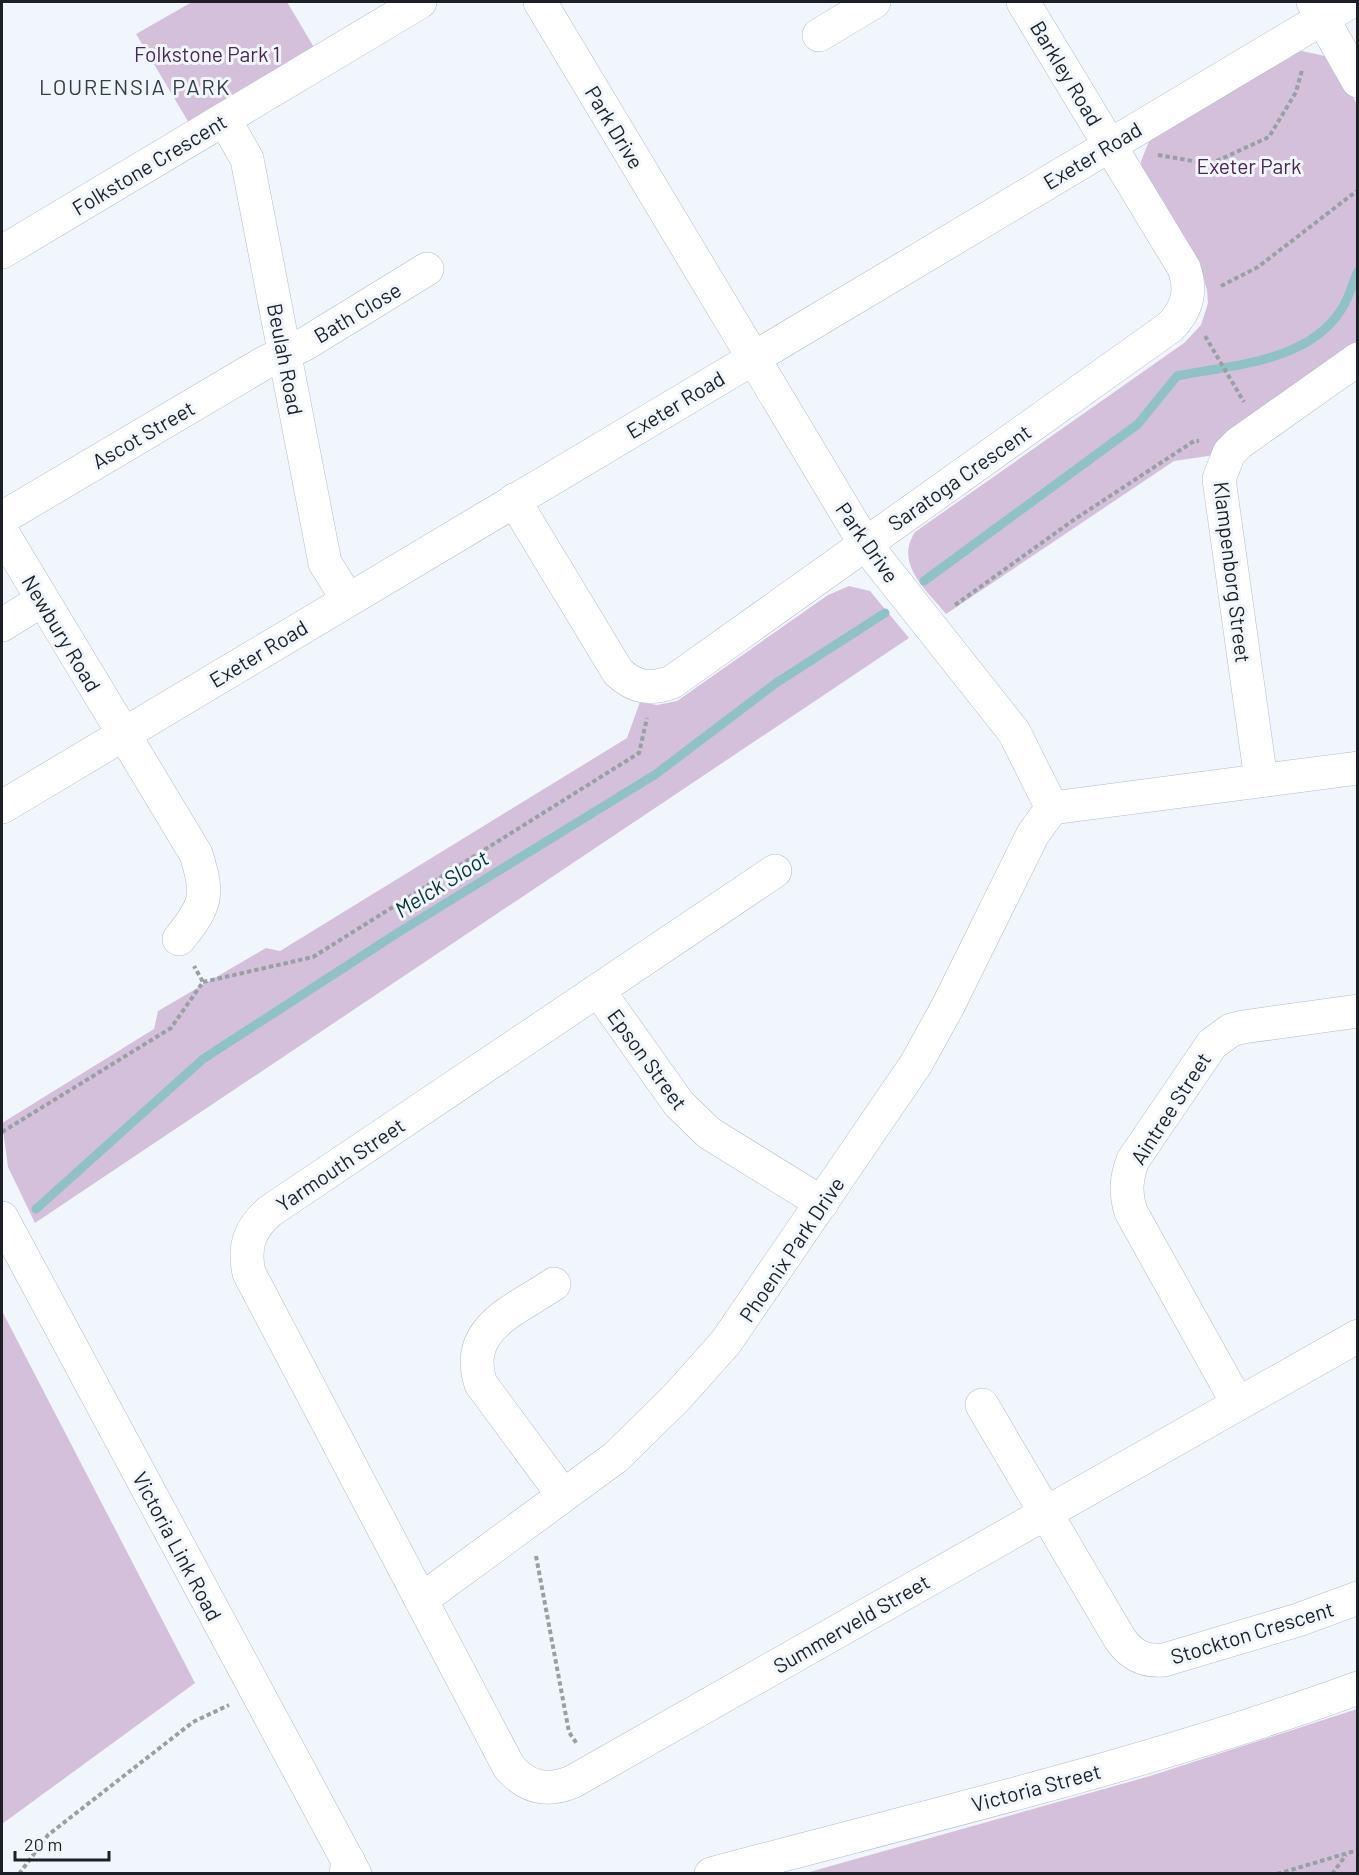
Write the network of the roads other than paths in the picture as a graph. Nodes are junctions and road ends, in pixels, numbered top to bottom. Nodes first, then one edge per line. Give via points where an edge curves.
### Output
1 (420, 2) edge
2 (540, 2) edge
3 (874, 2) edge
4 (1023, 2) edge
5 (1350, 2) edge
6 (1317, 10) edge
7 (819, 35) dead end
8 (1358, 81) edge
9 (224, 119) junction
10 (1110, 144) junction
11 (2, 252) edge
12 (427, 269) dead end
13 (285, 353) junction
14 (753, 358) junction
15 (1358, 359) edge
16 (514, 500) junction
17 (2, 518) edge
18 (2, 532) edge
19 (865, 544) junction
20 (42, 600) junction
21 (348, 600) junction
22 (2, 625) edge
23 (123, 734) junction
24 (1358, 768) edge
25 (1262, 780) junction
26 (2, 807) edge
27 (1052, 808) junction
28 (775, 871) dead end
29 (179, 939) road end
30 (598, 990) junction
31 (1358, 1011) edge
32 (822, 1203) junction
33 (2, 1218) edge
34 (555, 1284) dead end
35 (1358, 1336) edge
36 (1238, 1404) junction
37 (982, 1405) dead end
38 (563, 1495) junction
39 (1045, 1513) junction
40 (1358, 1598) edge
41 (421, 1600) junction
42 (1358, 1688) edge
43 (350, 1869) edge
44 (711, 1874) edge

1 - 9 street, Folkstone Crescent
2 - 14 street, Park Drive
3 - 7 street
4 - 10 street, Barkley Road
5 - 6 street, Exeter Road
6 - 8 street
6 - 10 street, Exeter Road
9 - 11 street, Folkstone Crescent
9 - 13 street, Beulah Road via 248,159
10 - 14 street, Exeter Road
10 - 19 street, Saratoga Crescent via 1184,268 1188,280 1186,305 1170,327
12 - 13 street, Bath Close
13 - 17 street, Ascot Street
13 - 21 street, Beulah Road via 325,563
14 - 16 street, Exeter Road
14 - 19 street, Park Drive
15 - 25 street, Klampenborg Street via 1250,436 1222,466 1219,494
16 - 19 street, Saratoga Crescent via 618,672 636,685 654,687 672,682
16 - 21 street, Exeter Road
18 - 20 street, Newbury Road
19 - 27 street, Park Drive via 1014,732
20 - 22 street
20 - 23 street, Newbury Road
21 - 23 street, Exeter Road
23 - 26 street, Exeter Road
23 - 29 street, Newbury Road via 196,854 206,884 198,916
24 - 25 street
25 - 27 street
27 - 32 street, Phoenix Park Drive via 1033,834 916,1064
28 - 30 street, Yarmouth Street
30 - 32 street, Epson Street via 694,1120
30 - 41 street, Yarmouth Street via 270,1211 250,1234 246,1248 249,1273
31 - 36 street, Aintree Street via 1243,1027 1221,1037 1212,1044 1133,1160 1128,1174 1126,1189 1131,1212
32 - 38 street, Phoenix Park Drive via 748,1314 703,1370 616,1456
33 - 43 street, Victoria Link Road
34 - 38 street via 489,1328 478,1345 476,1370 481,1384
35 - 36 street, Summerveld Street
36 - 39 street, Summerveld Street
37 - 39 street, Stockton Crescent
38 - 41 street, Phoenix Park Drive
39 - 40 street, Stockton Crescent via 1120,1639 1127,1649 1145,1659 1164,1660
39 - 41 street, Summerveld Street via 593,1771 549,1789 537,1787 509,1767
42 - 44 street, Victoria Street via 1286,1714 1089,1773

